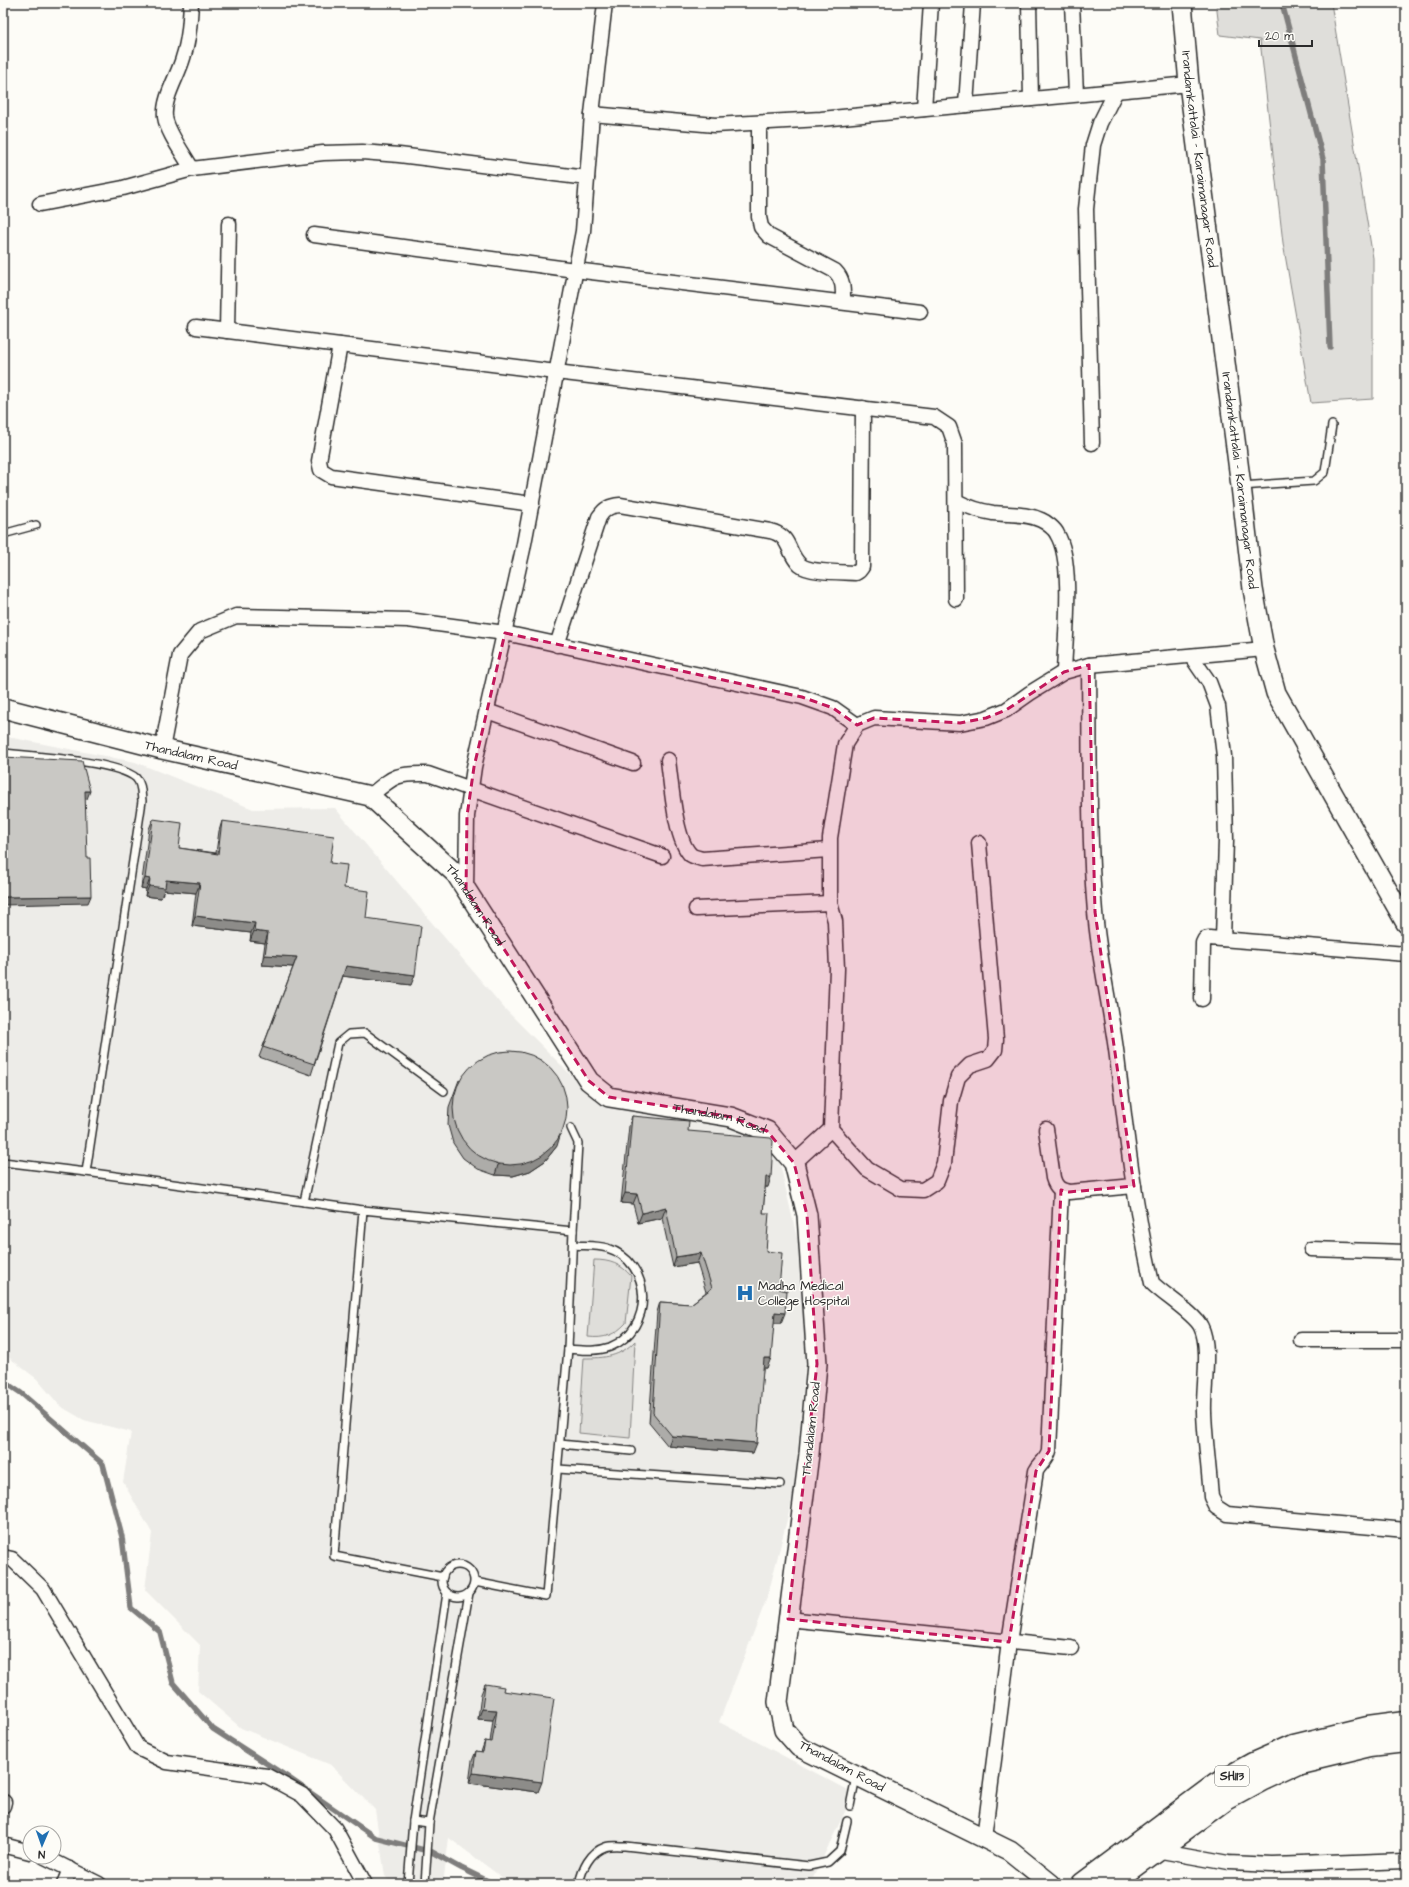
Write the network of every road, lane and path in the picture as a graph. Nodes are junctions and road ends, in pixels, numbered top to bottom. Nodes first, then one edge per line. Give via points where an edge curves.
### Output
1 (192, 3) edge
2 (605, 3) edge
3 (931, 3) edge
4 (973, 3) edge
5 (1029, 3) edge
6 (1072, 3) edge
7 (1182, 3) edge
8 (1190, 84) junction
9 (1116, 91) junction
10 (1076, 94) junction
11 (1031, 99) junction
12 (966, 105) junction
13 (924, 109) junction
14 (592, 114) junction
15 (759, 122) junction
16 (192, 169) junction
17 (587, 178) junction
18 (40, 204) dead end
19 (229, 224) dead end
20 (314, 235) dead end
21 (575, 270) junction
22 (843, 302) junction
23 (920, 312) dead end
24 (196, 327) dead end
25 (227, 331) junction
26 (340, 345) junction
27 (556, 372) junction
28 (863, 408) junction
29 (1332, 425) dead end
30 (1092, 443) dead end
31 (1241, 486) junction
32 (956, 501) junction
33 (532, 504) junction
34 (36, 525) dead end
35 (3, 534) edge
36 (956, 599) dead end
37 (505, 634) junction
38 (557, 645) junction
39 (1264, 649) junction
40 (1191, 656) junction
41 (1089, 665) junction
42 (1064, 672) junction
43 (3, 708) edge
44 (487, 711) junction
45 (857, 725) junction
46 (162, 749) junction
47 (3, 753) edge
48 (668, 760) dead end
49 (633, 763) dead end
50 (470, 788) junction
51 (370, 796) junction
52 (979, 843) dead end
53 (829, 850) junction
54 (662, 856) dead end
55 (466, 890) junction
56 (830, 903) junction
57 (696, 909) dead end
58 (1406, 924) edge
59 (1223, 939) junction
60 (1406, 954) edge
61 (1202, 999) dead end
62 (444, 1091) dead end
63 (571, 1128) dead end
64 (831, 1129) junction
65 (1046, 1129) dead end
66 (3, 1162) edge
67 (794, 1163) junction
68 (86, 1172) junction
69 (1134, 1186) junction
70 (1060, 1190) junction
71 (304, 1202) junction
72 (363, 1210) junction
73 (573, 1231) junction
74 (573, 1245) junction
75 (1311, 1249) dead end
76 (1406, 1252) edge
77 (1301, 1340) dead end
78 (1406, 1340) edge
79 (568, 1349) junction
80 (560, 1444) junction
81 (631, 1451) dead end
82 (558, 1469) junction
83 (780, 1484) dead end
84 (1406, 1530) edge
85 (3, 1557) edge
86 (443, 1577) junction
87 (475, 1582) junction
88 (447, 1593) junction
89 (469, 1593) junction
90 (788, 1619) junction
91 (1009, 1642) junction
92 (1071, 1648) dead end
93 (1406, 1723) edge
94 (1406, 1741) edge
95 (856, 1774) junction
96 (850, 1806) dead end
97 (413, 1821) junction
98 (847, 1821) dead end
99 (429, 1823) junction
100 (984, 1838) junction
101 (3, 1845) edge
102 (22, 1850) edge
103 (1156, 1850) junction
104 (1406, 1860) edge
105 (62, 1865) edge
106 (70, 1869) junction
107 (64, 1884) edge
108 (99, 1884) edge
109 (365, 1884) edge
110 (408, 1884) edge
111 (425, 1884) edge
112 (579, 1884) edge
113 (1051, 1884) edge
114 (1083, 1884) edge
115 (1110, 1884) edge

1 - 16 street via 183,58 168,95 165,117
2 - 14 street
3 - 13 street
4 - 12 street
5 - 11 street
6 - 10 street
7 - 8 street, Irandamkattalai - Karaimanagar Road
8 - 9 street
8 - 31 street, Irandamkattalai - Karaimanagar Road
9 - 10 street
9 - 30 street via 1100,123 1093,145 1086,209
10 - 11 street
11 - 12 street
12 - 13 street
13 - 15 street
14 - 15 street via 715,125
14 - 17 street
15 - 22 street via 761,227 769,236 835,271 843,284
16 - 17 street via 323,153 362,152
16 - 18 street via 123,188
17 - 21 street
19 - 25 street
20 - 21 street
21 - 22 street
21 - 27 street
22 - 23 street
24 - 25 street
25 - 26 street
26 - 27 street
26 - 33 street via 318,461 321,470 331,476
27 - 28 street
27 - 33 street
28 - 32 street via 934,417 949,427 955,444
28 - 38 street via 862,567 859,572 810,569 801,565 785,538 778,533 620,505 610,506 599,517
29 - 31 lane via 1325,472 1314,481
31 - 39 street, Irandamkattalai - Karaimanagar Road via 1253,589
32 - 36 street
32 - 42 street via 973,509 1026,515 1043,520 1057,533 1065,556 1067,591
33 - 37 street
34 - 35 lane
37 - 38 street
37 - 44 street
37 - 46 street via 408,620 236,616 200,631 180,655
38 - 45 street via 802,697 833,708
39 - 40 street
39 - 58 street, Irandamkattalai - Karaimanagar Road via 1276,693
40 - 41 street
40 - 59 street via 1209,682 1218,706 1224,756 1226,840
41 - 42 street
41 - 69 street via 1095,912 1112,1016
42 - 45 street via 1006,710 986,718 960,722 874,718
43 - 46 street, Thandalam Road
44 - 49 street
44 - 50 street
45 - 53 street via 845,744
46 - 51 street, Thandalam Road
47 - 68 lane via 98,764 136,778 141,786 142,801
48 - 53 street via 679,833 692,856 702,859
50 - 51 street via 428,774 405,774 389,780
50 - 54 street
50 - 55 street
51 - 55 street, Thandalam Road via 456,874
52 - 64 street via 995,1050 988,1059 970,1065 958,1077 951,1101 944,1163 937,1181 923,1190 901,1189 867,1169
53 - 56 street
55 - 67 street, Thandalam Road via 589,1081 609,1097 731,1117 767,1131
56 - 57 street
56 - 64 street via 835,921 837,969
59 - 60 street
59 - 61 street via 1209,938 1203,943
62 - 71 lane via 365,1033 349,1034 338,1043
63 - 73 lane via 578,1144
64 - 67 street
65 - 70 street via 1053,1178
66 - 68 lane
67 - 90 street, Thandalam Road via 806,1216 817,1364 809,1454
68 - 71 lane
69 - 70 street via 1069,1192
69 - 84 street via 1152,1283 1201,1326 1206,1342 1204,1411 1211,1497 1216,1507 1227,1514
70 - 91 street via 1049,1450 1048,1457 1036,1471
71 - 72 lane
72 - 73 lane
72 - 86 lane via 334,1556
73 - 74 lane
74 - 79 lane
74 - 79 lane via 608,1248 624,1257 638,1275 644,1297 637,1324 632,1332 618,1343 600,1350
75 - 76 street
77 - 78 street
79 - 80 lane
80 - 81 lane
80 - 82 lane
82 - 83 lane
82 - 87 lane via 546,1596
85 - 109 street via 12,1560 43,1589 138,1748 168,1762 267,1776 302,1795 335,1830
86 - 87 lane via 447,1570 459,1565 470,1570
86 - 88 lane via 443,1586
87 - 89 lane
88 - 89 lane via 456,1597
88 - 97 lane
89 - 99 lane
90 - 91 street
90 - 95 street, Thandalam Road via 778,1702 784,1730 799,1747
91 - 92 street
91 - 100 street
93 - 114 main road, SH113 via 1368,1728 1294,1746 1253,1764 1217,1784
94 - 103 main road, SH113 via 1371,1745 1300,1762 1226,1799
95 - 96 lane
95 - 100 street, Thandalam Road
97 - 99 lane
97 - 110 lane
98 - 112 lane via 840,1851 828,1862 809,1866 606,1846 592,1856
99 - 111 lane
100 - 113 street, Thandalam Road via 1010,1851
101 - 102 street
103 - 104 street via 1228,1863 1272,1866
103 - 115 main road, SH113
105 - 106 street
106 - 107 street
106 - 108 street

